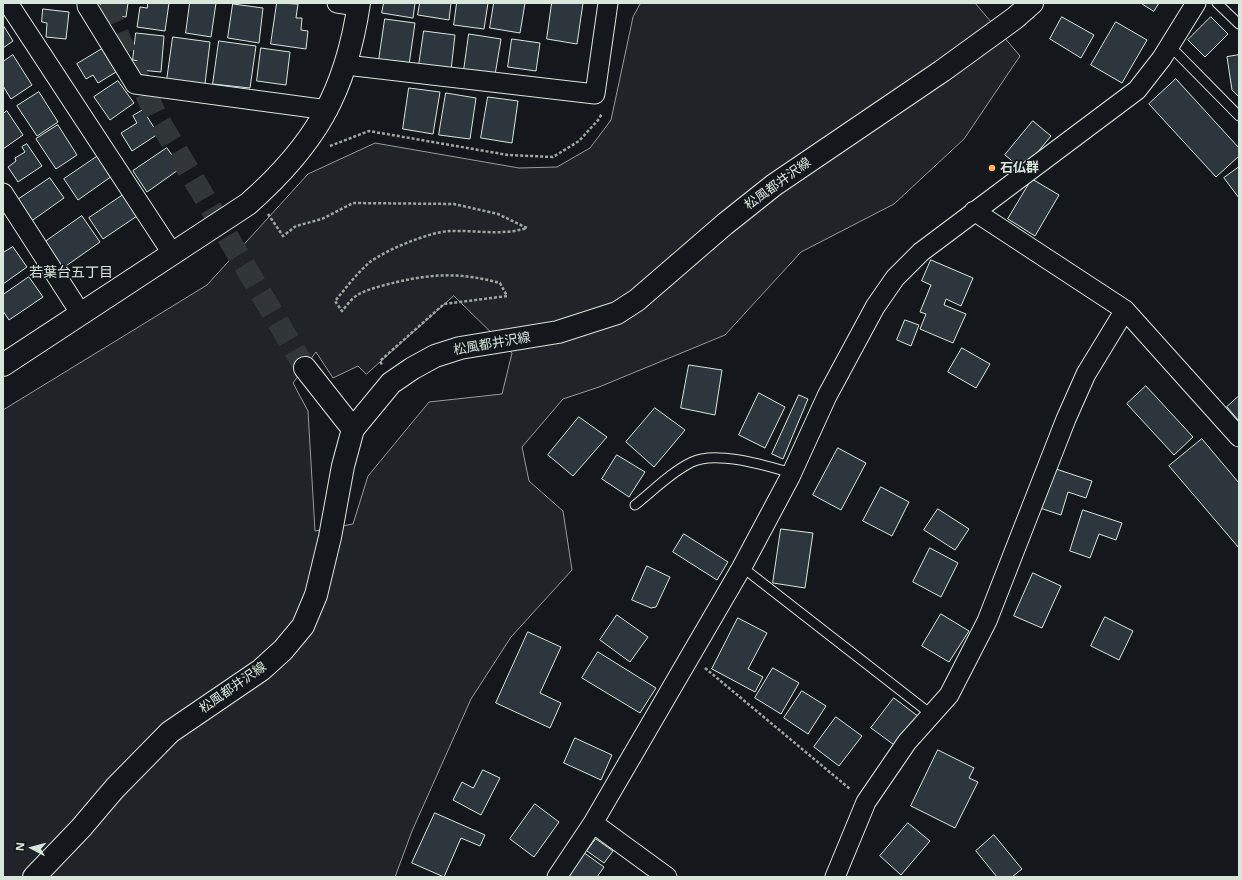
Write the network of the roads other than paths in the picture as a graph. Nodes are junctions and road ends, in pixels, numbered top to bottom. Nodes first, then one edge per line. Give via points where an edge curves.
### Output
1 (8, 3) edge
2 (87, 3) edge
3 (337, 3) edge
4 (608, 3) edge
5 (1032, 3) edge
6 (1196, 3) edge
7 (1217, 3) edge
8 (359, 5) edge
9 (1239, 24) edge
10 (1170, 46) junction
11 (346, 65) junction
12 (328, 110) junction
13 (1239, 116) edge
14 (3, 193) edge
15 (974, 211) junction
16 (172, 253) junction
17 (1124, 310) junction
18 (81, 314) junction
19 (3, 364) edge
20 (305, 368) tunnel mouth
21 (353, 430) junction
22 (1239, 437) edge
23 (792, 473) junction
24 (635, 505) dead end
25 (742, 567) junction
26 (932, 715) junction
27 (593, 822) junction
28 (34, 877) edge
29 (557, 877) edge
30 (667, 877) edge
31 (835, 877) edge

1 - 16 street
2 - 12 street via 135,84
3 - 8 street
4 - 11 street via 595,94
5 - 21 street, 松風都井沢線 via 942,71 774,185 637,300 617,313 558,332 454,350 430,359 391,383
6 - 10 street
7 - 9 lane
8 - 11 street
10 - 13 lane
10 - 15 street via 1136,90
11 - 12 street
12 - 16 street via 291,162 257,196
14 - 18 street
15 - 17 street
15 - 23 street via 921,252 894,278 875,307 827,396
16 - 18 street
17 - 22 street
17 - 26 street via 1086,374 1066,419 987,621 949,695
18 - 19 street
20 - 21 street
21 - 28 street, 松風都井沢線 via 316,595 303,626 283,650 261,670 170,732
23 - 24 lane via 757,464 705,458 692,462
23 - 25 street
25 - 26 lane
25 - 27 street
26 - 31 street via 907,742 866,802
27 - 29 street
27 - 30 street

